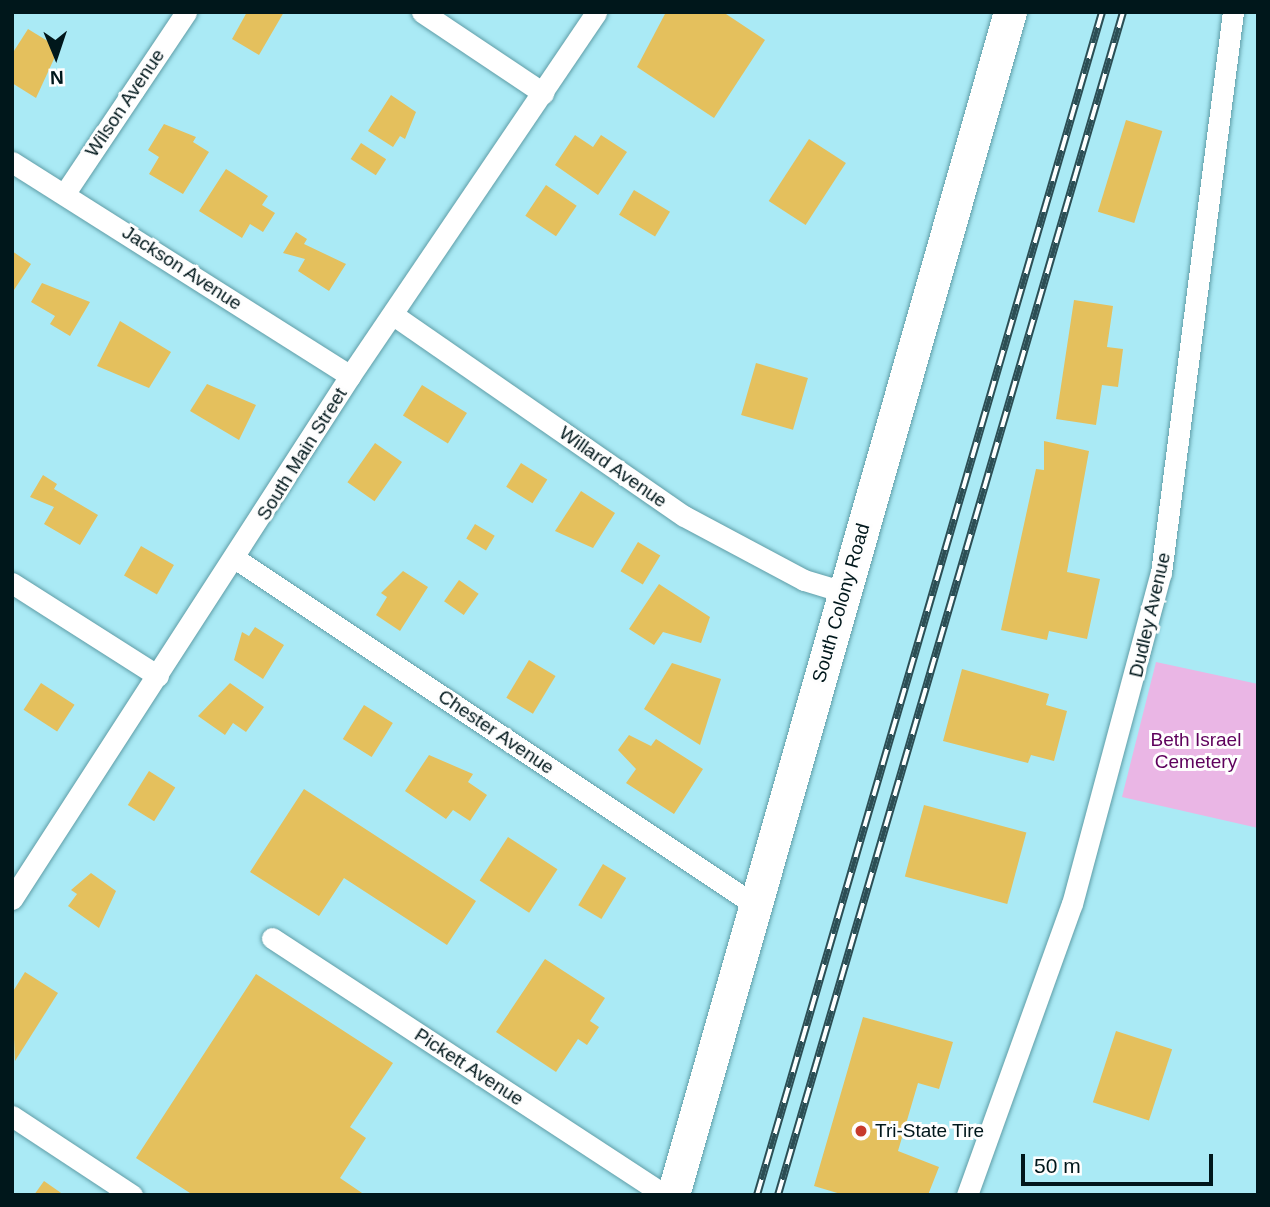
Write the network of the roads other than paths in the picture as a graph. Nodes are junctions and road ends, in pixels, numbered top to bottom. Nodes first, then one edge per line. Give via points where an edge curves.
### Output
1 (186, 12) edge
2 (422, 12) edge
3 (596, 12) edge
4 (1010, 12) edge
5 (1233, 12) edge
6 (544, 93) junction
7 (12, 162) edge
8 (65, 193) junction
9 (395, 316) junction
10 (350, 376) junction
11 (236, 559) junction
12 (12, 583) edge
13 (844, 592) junction
14 (158, 676) junction
15 (12, 899) edge
16 (755, 905) junction
17 (272, 938) dead end
18 (12, 1116) edge
19 (132, 1195) edge
20 (666, 1195) edge
21 (673, 1195) edge
22 (967, 1195) edge

1 - 8 street, Wilson Avenue
2 - 6 street
3 - 6 street, South Main Street
4 - 13 main road, South Colony Road
5 - 22 street, Dudley Avenue via 1161,573 1094,832
6 - 9 street, South Main Street
7 - 8 street, Jackson Avenue
8 - 10 street, Jackson Avenue
9 - 10 street, South Main Street
9 - 13 street, Willard Avenue via 684,516 804,580
10 - 11 street, South Main Street
11 - 14 street, South Main Street
11 - 16 street, Chester Avenue
12 - 14 street
13 - 16 main road, South Colony Road
14 - 15 street, South Main Street
16 - 21 main road, South Colony Road
17 - 20 street, Pickett Avenue
18 - 19 street

